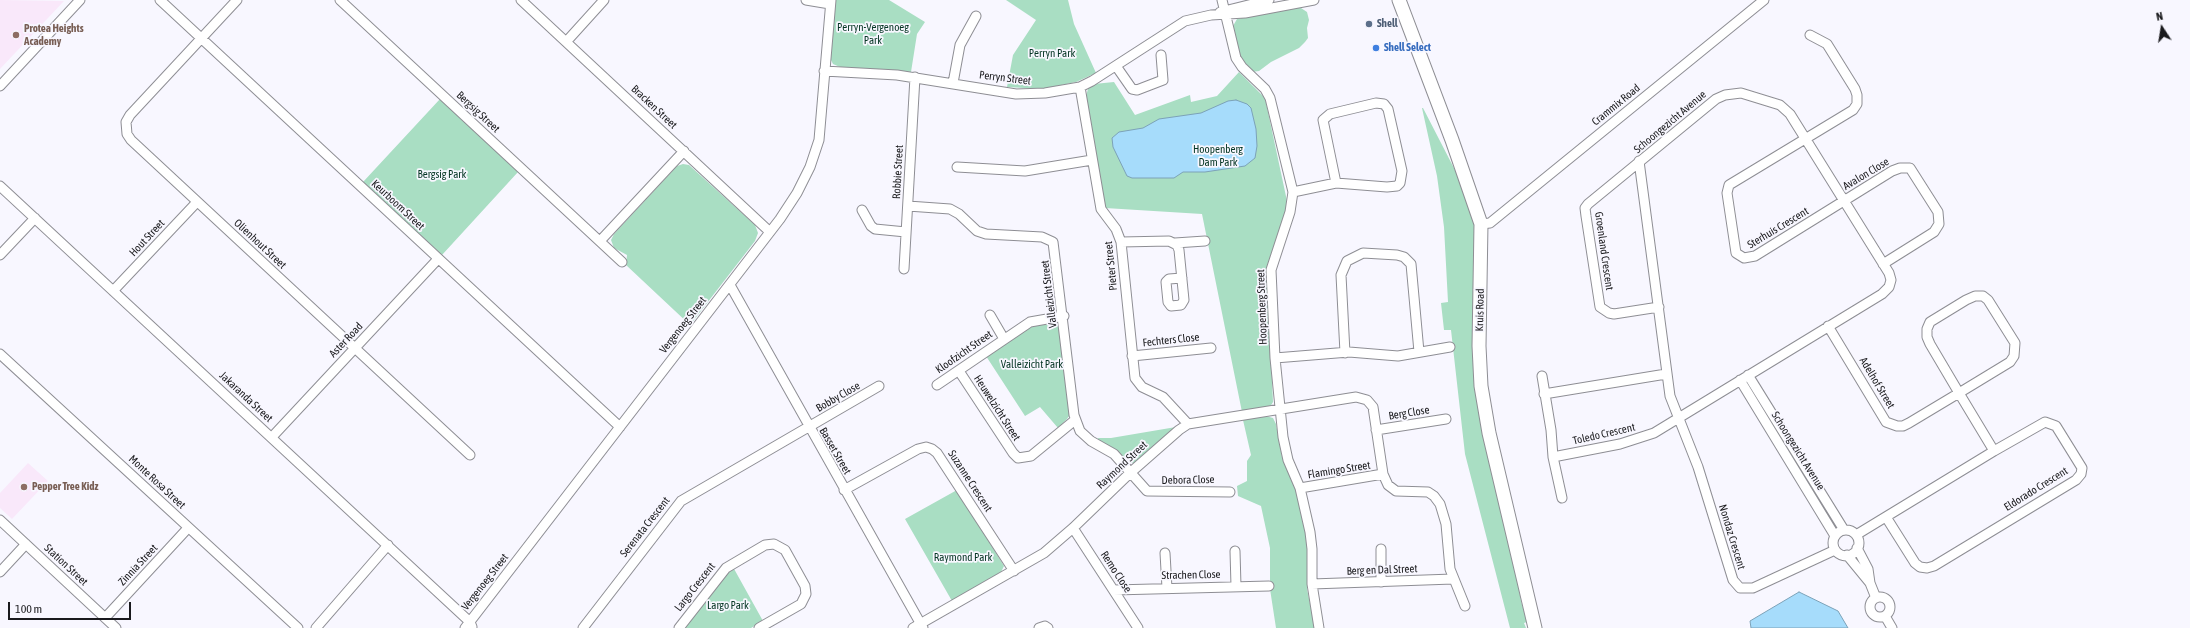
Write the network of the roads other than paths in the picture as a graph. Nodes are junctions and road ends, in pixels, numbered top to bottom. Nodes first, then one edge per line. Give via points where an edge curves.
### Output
1 (80, 0) edge
2 (160, 0) edge
3 (237, 0) edge
4 (340, 0) edge
5 (520, 0) edge
6 (604, 0) edge
7 (806, 0) edge
8 (1222, 0) edge
9 (1269, 0) edge
10 (1314, 0) edge
11 (1399, 0) edge
12 (1764, 0) edge
13 (830, 2) edge
14 (1225, 12) junction
15 (976, 16) dead end
16 (1810, 35) dead end
17 (202, 39) junction
18 (566, 42) junction
19 (1161, 55) dead end
20 (1116, 66) junction
21 (824, 71) junction
22 (915, 77) junction
23 (954, 83) junction
24 (0, 86) edge
25 (1080, 87) junction
26 (1805, 139) junction
27 (684, 152) junction
28 (1092, 160) junction
29 (1639, 161) junction
30 (957, 167) dead end
31 (1336, 183) junction
32 (0, 186) edge
33 (1293, 192) junction
34 (197, 202) junction
35 (1844, 202) junction
36 (908, 206) junction
37 (862, 210) dead end
38 (35, 218) junction
39 (1481, 224) junction
40 (770, 232) junction
41 (906, 232) junction
42 (600, 241) junction
43 (1205, 241) dead end
44 (1121, 242) junction
45 (1175, 243) junction
46 (0, 255) edge
47 (438, 259) junction
48 (622, 262) dead end
49 (1883, 264) junction
50 (904, 269) dead end
51 (1182, 278) dead end
52 (730, 285) junction
53 (113, 291) junction
54 (1659, 307) junction
55 (990, 315) dead end
56 (1064, 316) junction
57 (1828, 326) junction
58 (1004, 339) junction
59 (1450, 347) dead end
60 (355, 348) junction
61 (1211, 348) dead end
62 (1419, 352) junction
63 (1345, 353) junction
64 (0, 354) edge
65 (1132, 356) junction
66 (1275, 358) junction
67 (959, 371) junction
68 (1666, 374) junction
69 (1748, 375) junction
70 (1542, 376) dead end
71 (1740, 380) junction
72 (937, 385) dead end
73 (879, 386) dead end
74 (1959, 393) junction
75 (1544, 394) junction
76 (1279, 410) junction
77 (1679, 417) junction
78 (1446, 419) dead end
79 (1075, 420) junction
80 (1188, 424) junction
81 (620, 427) junction
82 (808, 428) junction
83 (1376, 430) junction
84 (272, 438) junction
85 (1994, 451) junction
86 (470, 455) dead end
87 (1553, 457) junction
88 (1130, 473) junction
89 (1383, 474) junction
90 (1300, 488) junction
91 (844, 490) junction
92 (1230, 492) dead end
93 (1562, 498) dead end
94 (1886, 517) junction
95 (0, 520) edge
96 (188, 528) junction
97 (1073, 528) junction
98 (1844, 530) junction
99 (1856, 535) junction
100 (1835, 536) junction
101 (26, 544) junction
102 (388, 545) junction
103 (1857, 548) junction
104 (1381, 549) dead end
105 (1835, 550) junction
106 (1235, 551) dead end
107 (1165, 553) dead end
108 (1847, 555) junction
109 (1014, 571) junction
110 (0, 572) edge
111 (1453, 579) junction
112 (1381, 582) junction
113 (1870, 583) junction
114 (1312, 584) junction
115 (1236, 586) junction
116 (1269, 586) dead end
117 (1167, 588) junction
118 (1114, 590) junction
119 (1876, 598) junction
120 (1465, 606) dead end
121 (1885, 616) junction
122 (105, 618) junction
123 (469, 626) edge
124 (919, 627) edge
125 (116, 628) edge
126 (298, 628) edge
127 (316, 628) edge
128 (583, 628) edge
129 (678, 628) edge
130 (759, 628) edge
131 (1039, 628) edge
132 (1048, 628) edge
133 (1138, 628) edge
134 (1320, 628) edge
135 (1535, 628) edge
136 (1892, 628) edge

1 - 24 street
2 - 17 street, Keurboom Street
3 - 17 street
4 - 42 street, Bergsig Street
5 - 18 street, Bracken Street
6 - 18 street
7 - 13 street
8 - 14 street, Hoopenberg Street
9 - 14 street, Perryn Street
10 - 14 street, Perryn Street
11 - 39 street, Kruis Road
12 - 39 street, Crammix Road via 1490,222
13 - 21 street, Vergenoeg Street
14 - 20 street, Perryn Street via 1185,21
14 - 33 street, Hoopenberg Street via 1236,58 1265,89 1270,98
15 - 23 street via 960,45
16 - 26 street via 1827,44 1855,89 1858,99 1853,110
17 - 34 street, Olienhout Street via 130,115 126,126 131,140
17 - 47 street, Keurboom Street
18 - 27 street, Bracken Street
19 - 20 street via 1163,80 1137,90 1132,89
20 - 25 street, Perryn Street
21 - 22 street, Perryn Street
21 - 40 street, Vergenoeg Street via 821,126 815,154 800,187
22 - 23 street, Perryn Street
22 - 36 street, Robbie Street
23 - 25 street, Perryn Street via 1030,95
25 - 28 street, Pieter Street
26 - 29 street, Schoongezicht Avenue via 1790,114 1780,105 1741,93 1731,93 1716,99
26 - 35 street, Schoongezicht Avenue
26 - 35 street, Sterhuis Crescent via 1729,185 1726,193 1736,254 1744,258 1755,256
27 - 40 street, Bracken Street
27 - 42 street
28 - 30 street via 1025,171
28 - 44 street, Pieter Street via 1101,209 1116,229
29 - 54 street, Schoongezicht Avenue
29 - 54 street, Groenland Crescent via 1594,197 1585,208 1586,216 1600,307 1614,314
31 - 31 street via 1388,186 1397,186 1400,183 1402,171 1388,110 1384,104 1330,114 1324,120
31 - 33 street
32 - 38 street, Jakaranda Street
33 - 66 street, Hoopenberg Street via 1290,212 1271,270
34 - 53 street, Hout Street
34 - 60 street, Olienhout Street
35 - 49 street, Schoongezicht Avenue
35 - 49 street, Avalon Close via 1892,170 1905,168 1914,172 1935,206 1939,218 1934,232
36 - 41 street, Robbie Street
36 - 56 street, Valleizicht Street via 950,209 986,234 1042,237 1050,240 1055,245
37 - 41 street via 875,229
38 - 46 street
38 - 53 street, Jakaranda Street
39 - 135 street, Kruis Road via 1479,346 1482,386 1489,433
40 - 52 street, Vergenoeg Street
41 - 50 street, Robbie Street
42 - 48 street, Bergsig Street
43 - 45 street
44 - 45 street
44 - 65 street, Pieter Street
45 - 51 street via 1179,250
47 - 60 street, Aster Road
47 - 81 street, Keurboom Street
49 - 57 street, Schoongezicht Avenue via 1891,280 1889,287 1882,294
52 - 81 street, Vergenoeg Street
52 - 82 street, Basset Street
53 - 84 street, Jakaranda Street
54 - 68 street, Schoongezicht Avenue
55 - 58 street, Kloofzicht Street
56 - 58 street, Kloofzicht Street via 1034,320
56 - 79 street, Valleizicht Street
57 - 69 street, Schoongezicht Avenue
57 - 74 street, Adelhof Street via 1886,422 1891,425 1904,426
58 - 67 street, Kloofzicht Street
59 - 62 street
60 - 84 street, Aster Road
60 - 86 street, Olienhout Street
61 - 65 street, Fechters Close
62 - 63 street via 1398,356
62 - 63 street via 1411,264 1404,257 1397,255 1363,253 1347,262 1341,275
63 - 66 street
64 - 96 street, Monte Rosa Street
65 - 80 street, Pieter Street via 1138,383 1163,397
66 - 76 street, Hoopenberg Street
67 - 72 street, Kloofzicht Street
67 - 79 street, Heuwelzicht Street via 1018,458 1030,456
68 - 75 street
68 - 77 street, Schoongezicht Avenue via 1670,396
69 - 71 street, Schoongezicht Avenue
69 - 98 street, Schoongezicht Avenue
70 - 75 street
71 - 77 street, Schoongezicht Avenue
71 - 100 street, Schoongezicht Avenue
73 - 82 street, Bobby Close
74 - 74 street via 2010,362 2014,356 2016,343 1983,296 1966,300 1930,322 1927,329 1930,344
74 - 85 street
75 - 87 street
76 - 80 street, Raymond Street
76 - 83 street, Raymond Street via 1356,397 1367,400 1373,407
76 - 90 street, Hoopenberg Street via 1288,460
77 - 87 street, Toledo Crescent via 1644,437
77 - 105 street, Nondaz Crescent via 1698,467 1733,580 1740,588 1753,588
78 - 83 street, Berg Close
79 - 88 street, Valleizicht Street via 1084,437 1114,454
80 - 88 street, Raymond Street
81 - 123 street, Vergenoeg Street
82 - 91 street, Basset Street
82 - 128 street, Serenata Crescent via 681,501
83 - 89 street
84 - 102 street, Jakaranda Street
85 - 94 street, Eldorado Crescent
85 - 94 street, Eldorado Crescent via 2039,425 2051,423 2062,434 2080,464 2081,474 2076,480 1934,566 1926,568 1915,563
87 - 93 street
88 - 92 street, Debora Close via 1150,492
88 - 97 street, Raymond Street
89 - 90 street, Flamingo Street
89 - 111 street via 1388,485 1396,491 1428,492 1437,499 1446,524
90 - 114 street, Hoopenberg Street via 1312,549
91 - 109 street, Suzanne Crescent via 918,449 932,449
91 - 124 street, Basset Street
94 - 99 street, Eldorado Crescent
95 - 101 street, Station Street
96 - 122 street, Zinnia Street
96 - 126 street, Monte Rosa Street
97 - 109 street, Raymond Street via 1044,553
97 - 118 street, Remo Close
98 - 99 street via 1850,530
98 - 100 street
99 - 103 street
100 - 105 street
101 - 110 street
101 - 122 street, Station Street
102 - 123 street, Jakaranda Street
102 - 127 street
103 - 108 street
103 - 113 street via 1868,569
104 - 112 street
105 - 108 street
106 - 115 street
107 - 117 street
108 - 113 street
109 - 124 street, Raymond Street
111 - 112 street, Berg en Dal Street
111 - 120 street
112 - 114 street, Berg en Dal Street
113 - 119 street
114 - 134 street, Hoopenberg Street
115 - 116 street, Strachen Close
115 - 117 street, Strachen Close
117 - 118 street, Strachen Close
118 - 133 street, Remo Close
119 - 121 street via 1884,598 1889,603 1889,610
119 - 121 street via 1870,604 1870,611 1876,617
121 - 136 street
122 - 125 street, Station Street
129 - 130 street, Largo Crescent via 726,568 765,545 774,544 785,550 805,586 806,594 801,604
131 - 132 street

